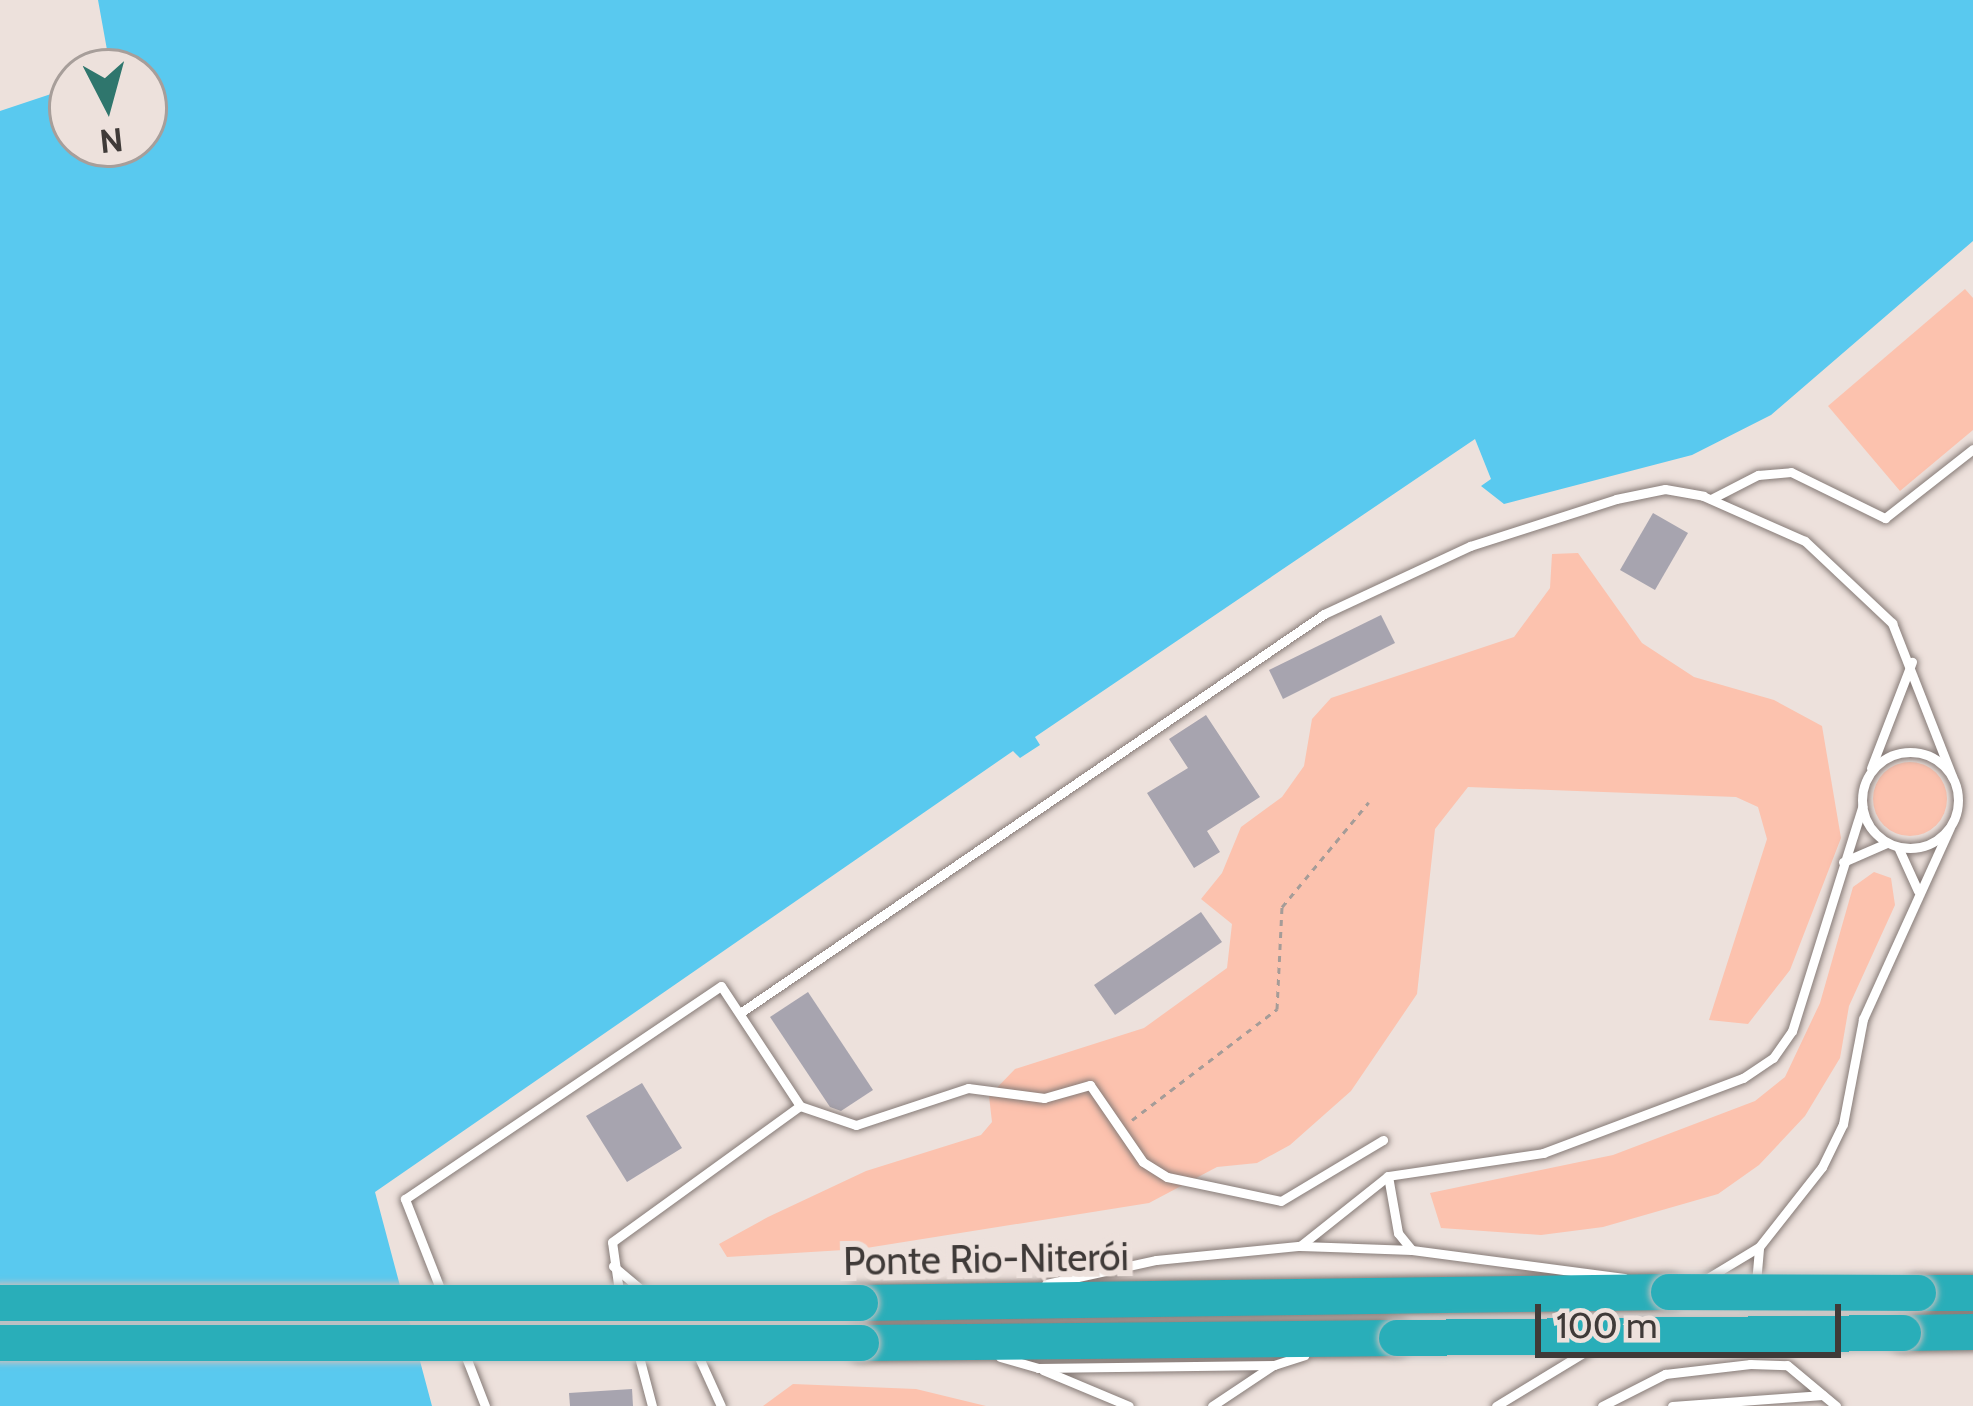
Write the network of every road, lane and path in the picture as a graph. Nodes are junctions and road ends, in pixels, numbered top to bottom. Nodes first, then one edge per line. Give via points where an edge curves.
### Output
1 (1973, 449) edge
2 (1711, 499) junction
3 (1912, 662) junction
4 (1952, 776) junction
5 (1867, 777) junction
6 (1369, 802) dead end
7 (1862, 807) junction
8 (1949, 829) junction
9 (1892, 845) junction
10 (1843, 862) junction
11 (1918, 891) junction
12 (740, 1013) junction
13 (800, 1106) junction
14 (1121, 1128) junction
15 (1383, 1140) dead end
16 (1388, 1177) junction
17 (1300, 1246) junction
18 (1759, 1246) junction
19 (1412, 1250) junction
20 (610, 1264) junction
21 (1973, 1293) edge
22 (0, 1303) edge
23 (956, 1303) junction
24 (1657, 1305) junction
25 (1973, 1332) edge
26 (1351, 1338) junction
27 (0, 1342) edge
28 (955, 1344) junction
29 (1750, 1364) junction
30 (1274, 1365) junction
31 (1038, 1368) junction
32 (1822, 1395) junction
33 (485, 1406) edge
34 (652, 1406) edge
35 (721, 1406) edge
36 (1129, 1406) edge
37 (1212, 1406) edge
38 (1496, 1406) edge
39 (1602, 1406) edge
40 (1672, 1406) edge
41 (1836, 1406) edge

1 - 2 lane via 1885,518 1791,472 1758,476
2 - 3 lane via 1805,541 1892,623
2 - 12 lane via 1666,489 1616,499 1470,546 1324,614
3 - 4 lane
3 - 5 lane
4 - 5 lane via 1916,752 1888,757
4 - 8 lane via 1959,803
5 - 7 lane
6 - 14 path via 1282,907 1277,1009
7 - 9 lane
7 - 10 lane
8 - 9 lane via 1926,846
8 - 11 lane
9 - 10 lane
9 - 11 lane
10 - 16 lane via 1792,1031 1773,1058 1743,1078 1543,1154
11 - 18 lane via 1863,1018 1843,1124 1822,1167
12 - 13 lane
12 - 33 lane via 721,986 405,1199
13 - 14 lane via 856,1125 968,1088 1044,1098 1090,1085
13 - 20 lane via 612,1242
14 - 15 lane via 1143,1162 1167,1177 1281,1201
16 - 17 lane
16 - 19 lane via 1397,1233
17 - 19 lane
17 - 23 lane via 1156,1261
18 - 24 lane
18 - 29 lane
19 - 24 lane via 1588,1270
20 - 34 lane
20 - 35 lane via 679,1321
21 - 24 highway, Ponte Rio-Niterói, bridge
22 - 23 highway, Ponte Rio-Niterói, bridge
23 - 24 highway, Ponte Rio-Niterói via 1390,1293
24 - 38 lane
25 - 26 highway, Ponte Rio-Niterói, bridge
26 - 28 highway, Ponte Rio-Niterói
26 - 30 lane
27 - 28 highway, Ponte Rio-Niterói, bridge
28 - 31 lane
29 - 32 lane via 1787,1364
29 - 39 lane via 1665,1374
30 - 31 lane
30 - 37 lane
31 - 36 lane
32 - 40 lane
32 - 41 lane

